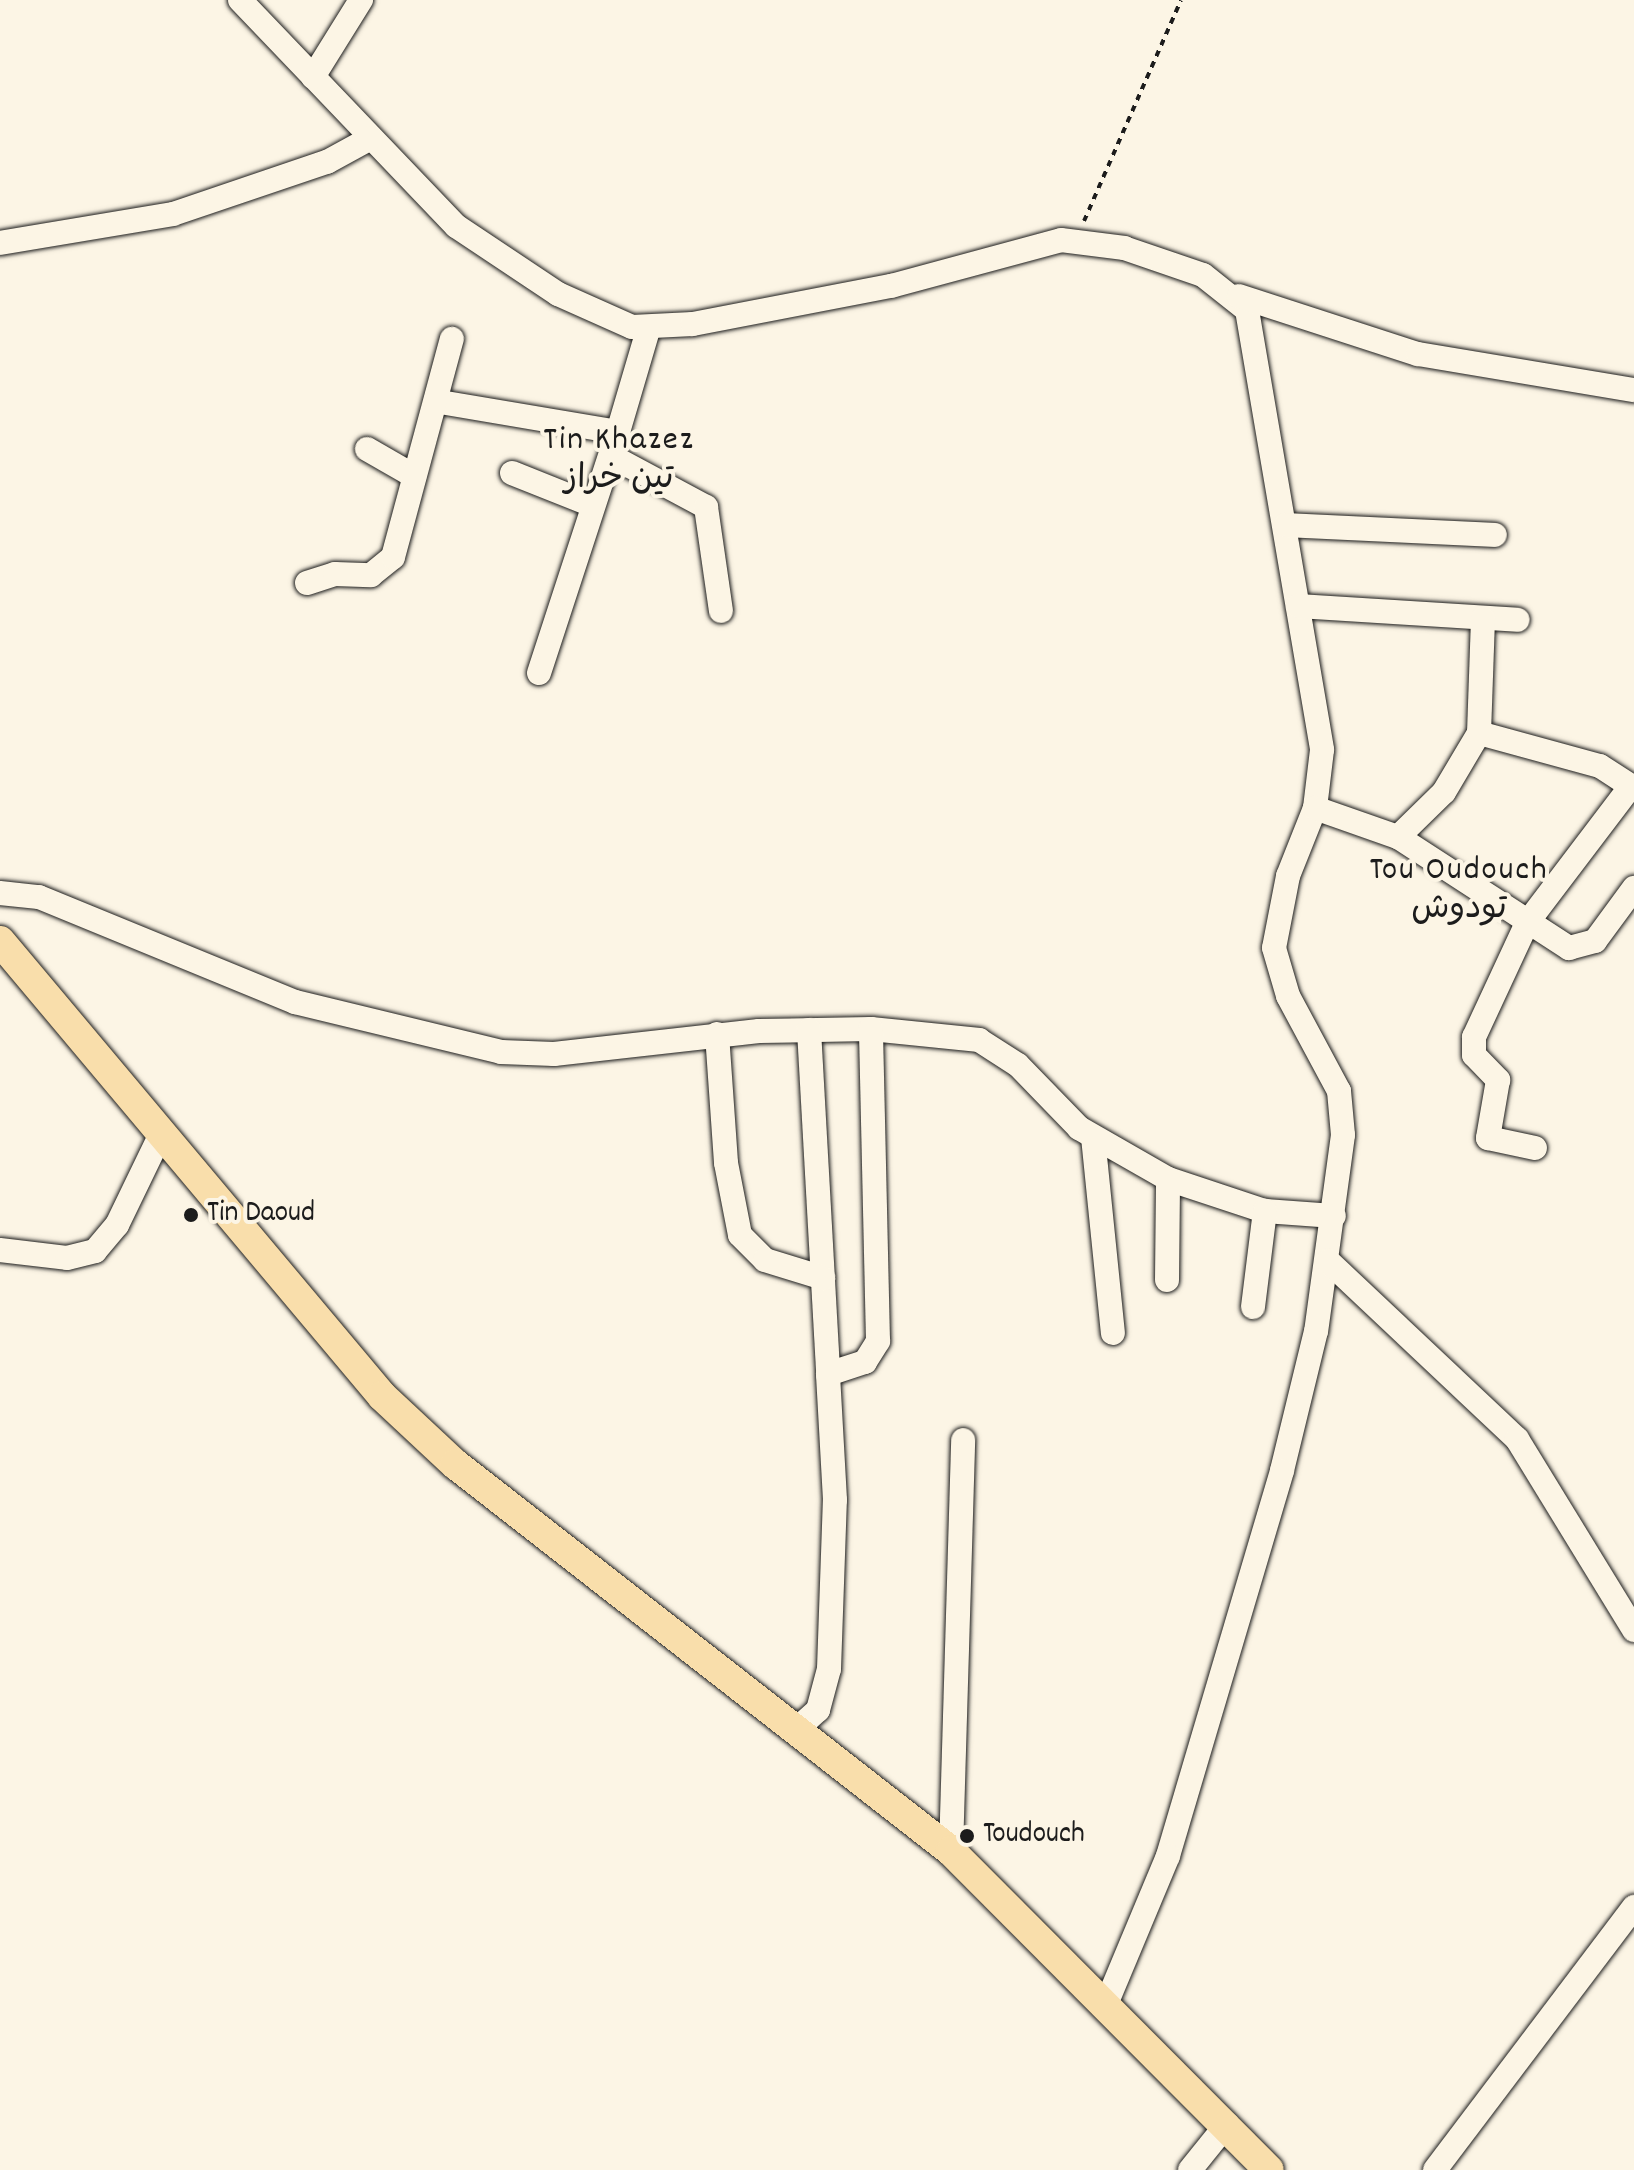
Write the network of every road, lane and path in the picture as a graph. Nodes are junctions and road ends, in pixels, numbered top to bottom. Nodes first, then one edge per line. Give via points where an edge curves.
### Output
1 (240, 0) edge
2 (361, 0) edge
3 (1181, 0) edge
4 (313, 77) junction
5 (371, 138) junction
6 (1076, 240) junction
7 (0, 243) edge
8 (1239, 296) junction
9 (648, 330) junction
10 (452, 339) dead end
11 (1634, 390) edge
12 (440, 402) junction
13 (618, 432) junction
14 (367, 449) dead end
15 (611, 456) junction
16 (512, 473) dead end
17 (414, 476) junction
18 (592, 505) junction
19 (1286, 525) junction
20 (1495, 535) dead end
21 (307, 583) dead end
22 (1298, 606) junction
23 (721, 611) dead end
24 (1483, 619) junction
25 (1518, 620) dead end
26 (539, 673) dead end
27 (1479, 733) junction
28 (1315, 808) junction
29 (1398, 837) junction
30 (1634, 888) edge
31 (0, 893) edge
32 (1527, 923) junction
33 (0, 941) edge
34 (871, 1029) junction
35 (809, 1030) junction
36 (717, 1034) junction
37 (161, 1134) junction
38 (1093, 1137) junction
39 (1535, 1148) dead end
40 (1168, 1179) junction
41 (1265, 1211) junction
42 (1334, 1216) junction
43 (0, 1250) edge
44 (1328, 1261) junction
45 (823, 1278) junction
46 (1167, 1280) dead end
47 (1253, 1307) dead end
48 (1113, 1333) dead end
49 (828, 1374) junction
50 (963, 1440) dead end
51 (1634, 1630) edge
52 (798, 1728) junction
53 (951, 1851) junction
54 (1634, 1907) edge
55 (1107, 2002) junction
56 (1227, 2124) junction
57 (1190, 2170) edge
58 (1269, 2170) edge
59 (1435, 2170) edge

1 - 4 street
2 - 4 street
3 - 6 path
4 - 5 street
5 - 7 street via 327,162 173,214
5 - 9 street via 483,247 577,305
6 - 8 street via 1162,259
6 - 9 street via 1025,247 904,283
8 - 11 street via 1418,354
8 - 19 street via 1258,347
9 - 13 street
10 - 12 street
12 - 13 street
12 - 17 street
13 - 15 street
14 - 17 street
15 - 18 street
15 - 23 street via 706,507
16 - 18 street
17 - 21 street via 386,568
18 - 26 street
19 - 20 street
19 - 22 street
22 - 24 street
22 - 28 street via 1322,750
24 - 25 street
24 - 27 street
27 - 29 street via 1444,792
27 - 32 street via 1600,766 1631,786
28 - 29 street
28 - 42 street via 1288,876 1274,948 1288,996 1339,1091 1343,1135
29 - 32 street
30 - 32 street via 1585,948 1569,948
31 - 36 street via 39,897 295,1002 501,1052 554,1054
32 - 39 street via 1484,1008 1473,1052 1498,1080 1489,1140
33 - 37 main road
34 - 35 street
34 - 38 street via 995,1046
34 - 49 street via 878,1341 865,1362
35 - 36 street
35 - 45 street
36 - 45 street via 726,1163 740,1235 765,1260
37 - 43 street via 117,1225 95,1251 67,1258
37 - 52 main road via 290,1292 422,1434
38 - 40 street
38 - 48 street
40 - 41 street
40 - 46 street
41 - 42 street
41 - 47 street
42 - 44 street
44 - 51 street via 1517,1439
44 - 55 street via 1282,1471 1196,1766 1152,1903
45 - 49 street
49 - 52 street via 835,1500 829,1669 818,1710
50 - 53 street
52 - 53 main road
53 - 55 main road
54 - 59 street
55 - 56 main road
56 - 57 street
56 - 58 main road

